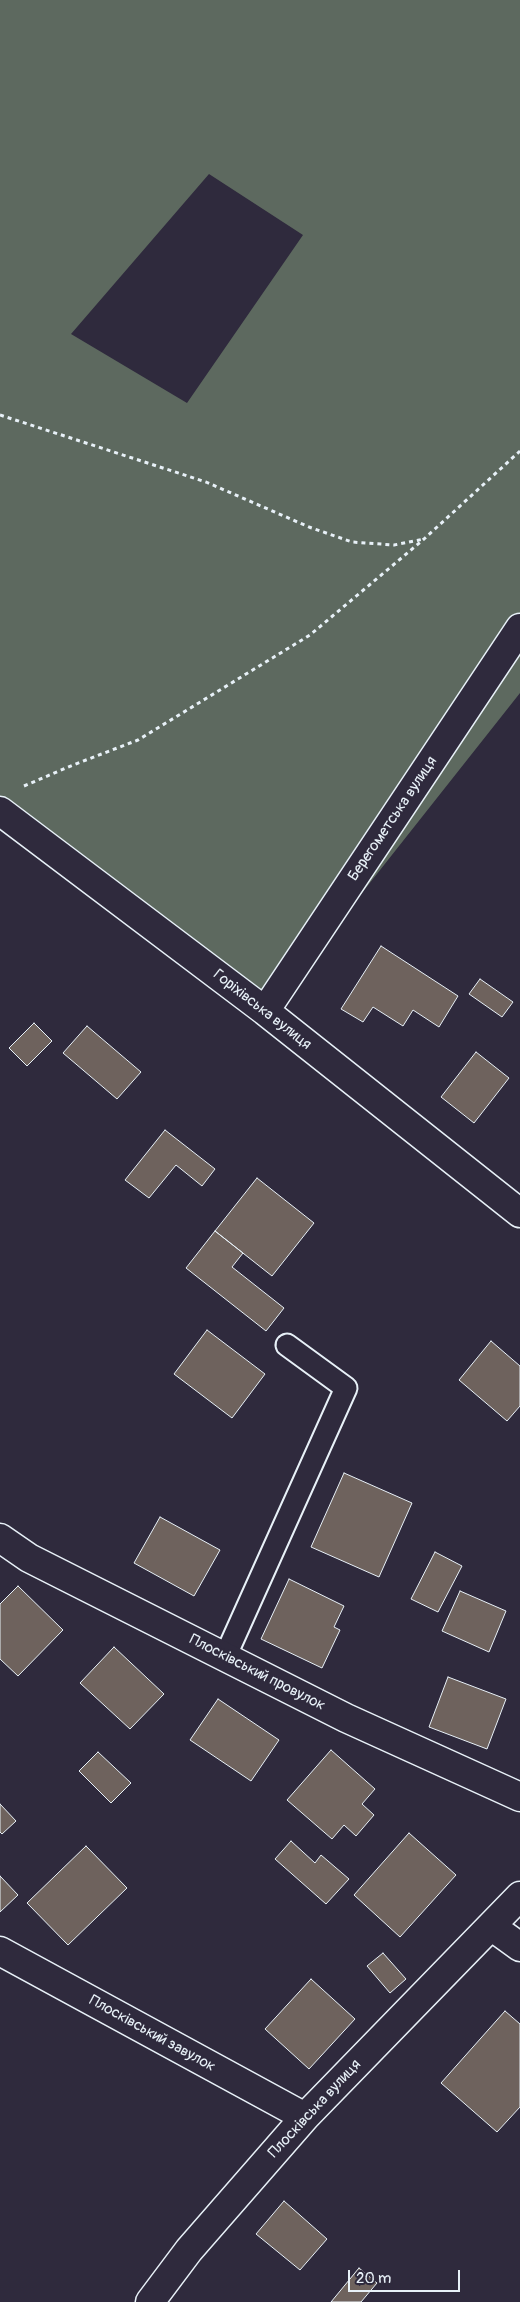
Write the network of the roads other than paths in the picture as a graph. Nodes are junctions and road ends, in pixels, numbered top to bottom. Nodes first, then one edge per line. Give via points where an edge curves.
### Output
1 (520, 628) edge
2 (0, 811) edge
3 (265, 1011) junction
4 (520, 1214) edge
5 (287, 1345) dead end
6 (0, 1538) edge
7 (225, 1657) junction
8 (520, 1797) edge
9 (520, 1896) edge
10 (491, 1926) junction
11 (520, 1947) edge
12 (0, 1951) edge
13 (305, 2117) junction
14 (150, 2302) edge

1 - 3 street, Берегометська вулиця
2 - 3 street, Горіхівська вулиця
3 - 4 street, Горіхівська вулиця
5 - 7 lane via 346,1388
6 - 7 street, Плосківський провулок via 29,1558
7 - 8 street, Плосківський провулок via 346,1718
9 - 10 street, Плосківська вулиця
10 - 11 street
10 - 13 street, Плосківська вулиця
12 - 13 street, Плосківський завулок
13 - 14 street, Плосківська вулиця via 189,2250

